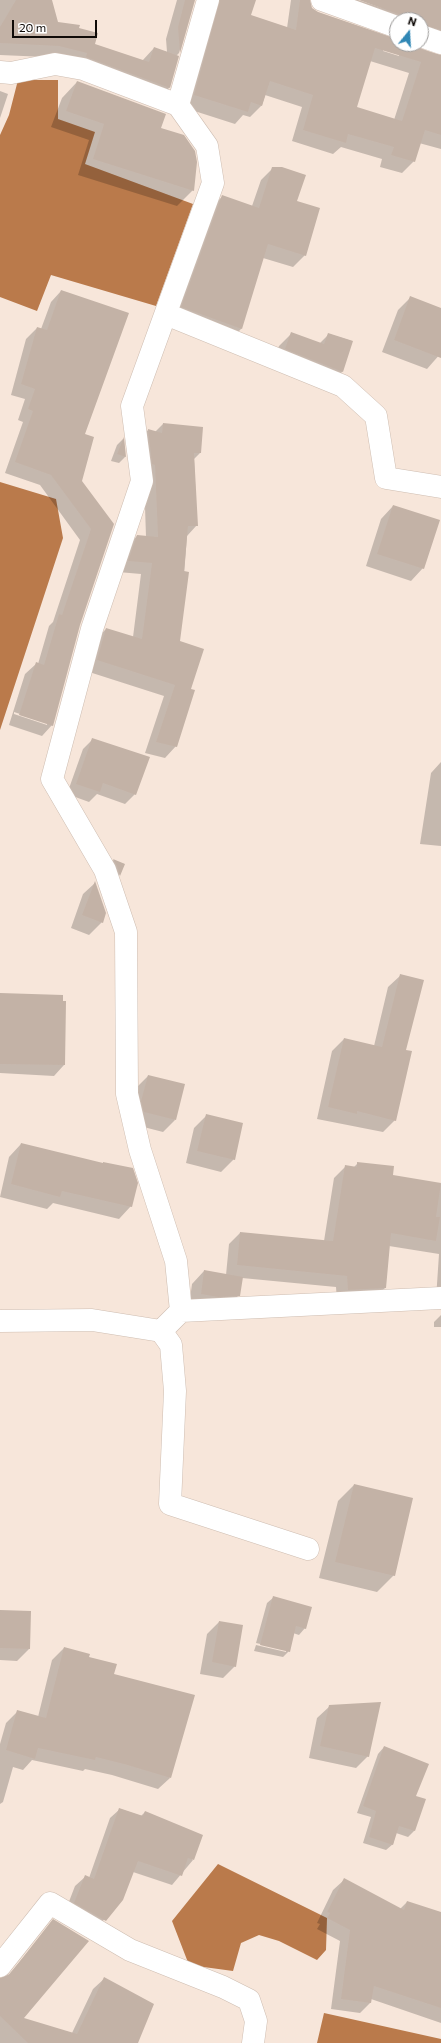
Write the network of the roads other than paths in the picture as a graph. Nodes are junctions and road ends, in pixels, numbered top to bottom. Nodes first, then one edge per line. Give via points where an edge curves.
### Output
1 (208, 0) edge
2 (322, 0) edge
3 (389, 24) edge
4 (429, 39) edge
5 (441, 43) edge
6 (0, 72) edge
7 (178, 105) junction
8 (166, 314) junction
9 (441, 487) edge
10 (441, 1298) edge
11 (181, 1311) junction
12 (0, 1321) edge
13 (161, 1331) junction
14 (308, 1550) dead end
15 (0, 1966) edge
16 (253, 2043) edge

1 - 7 street
2 - 3 street
4 - 5 street
6 - 7 street via 11,73 55,64 83,69
7 - 8 street via 207,146 213,183
8 - 9 street via 343,386 376,416 386,478
8 - 11 street via 132,406 142,481 92,629 52,779 105,870 126,932 127,1094 140,1150 176,1261
10 - 11 street
11 - 13 street
12 - 13 street via 92,1320
13 - 14 street via 171,1345 175,1390 170,1504
15 - 16 street via 50,1903 130,1950 249,2000 256,2021

